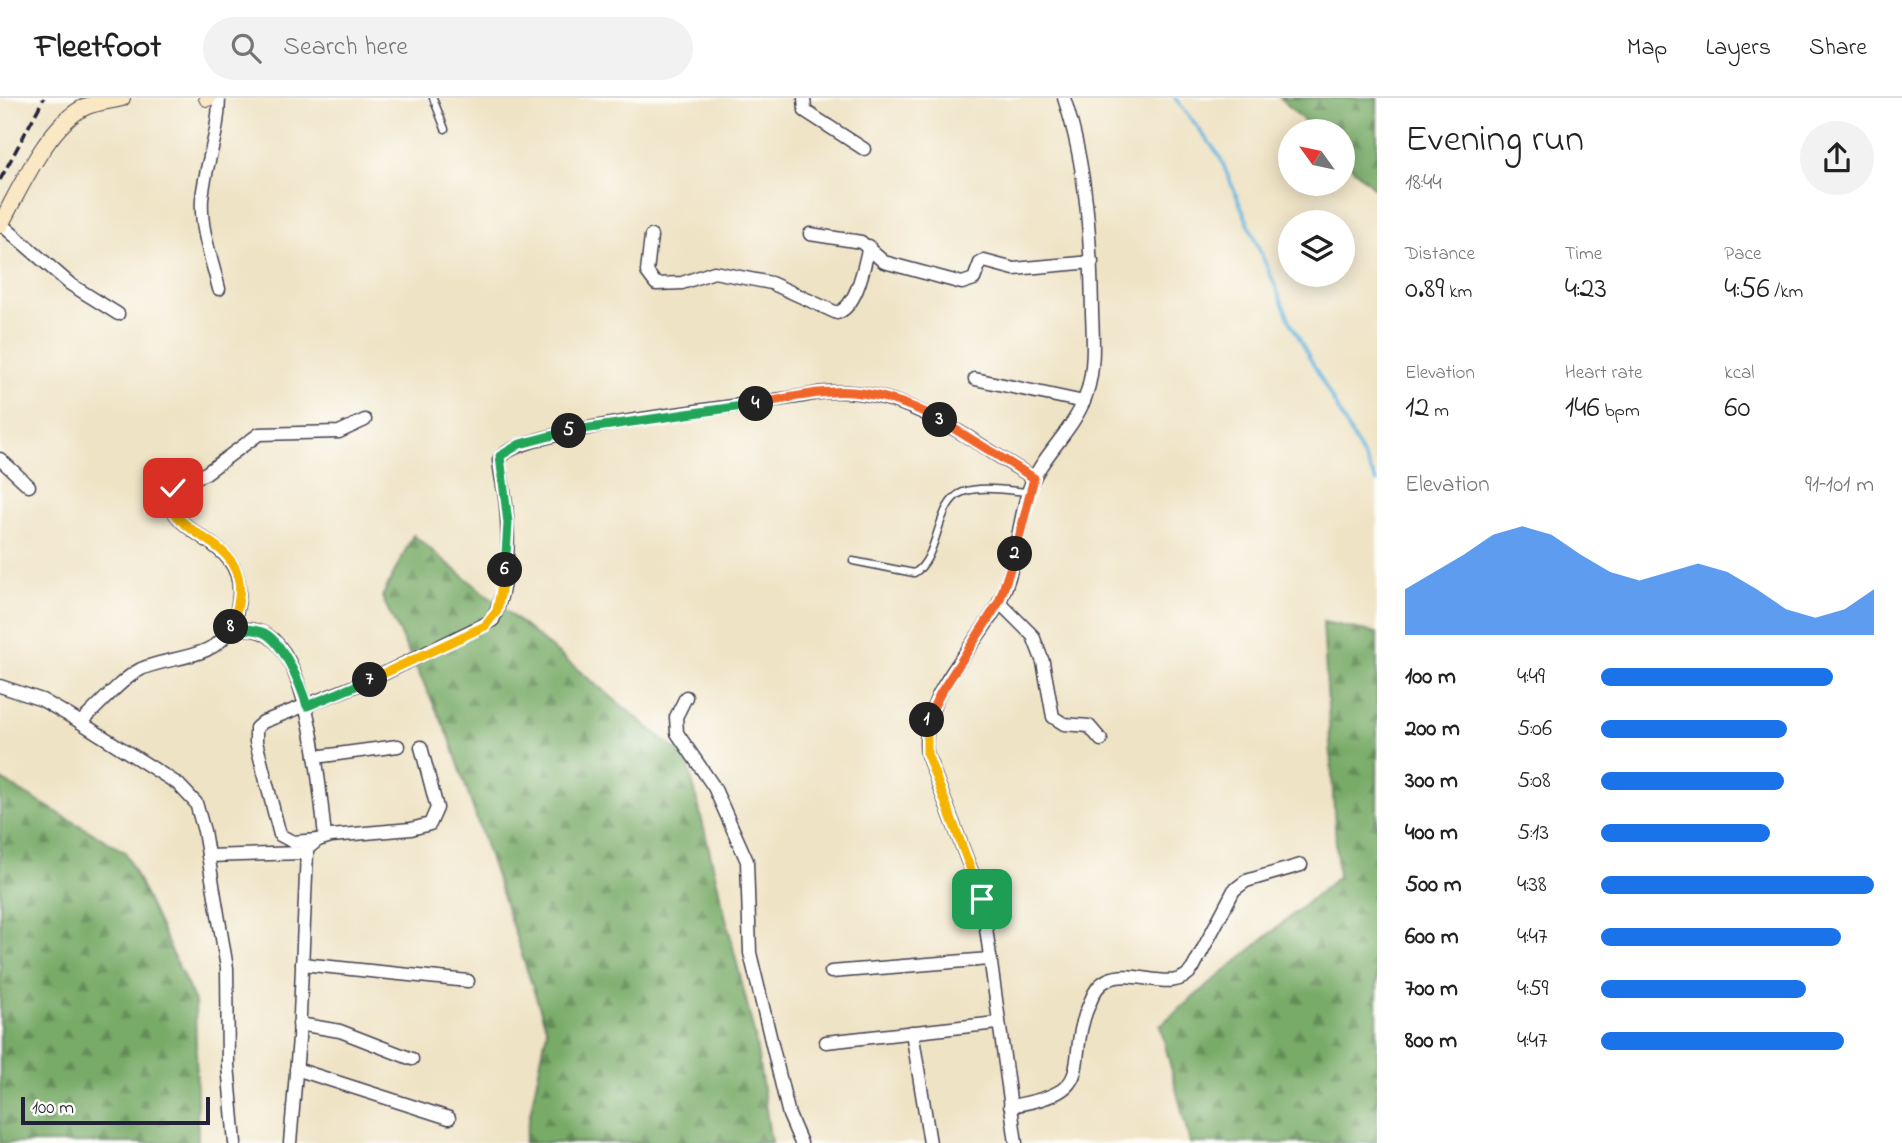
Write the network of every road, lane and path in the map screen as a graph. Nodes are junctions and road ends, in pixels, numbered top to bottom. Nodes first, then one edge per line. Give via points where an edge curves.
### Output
1 (122, 98) edge
2 (219, 98) edge
3 (433, 98) edge
4 (804, 98) edge
5 (1065, 98) edge
6 (445, 129) dead end
7 (864, 149) dead end
8 (0, 225) edge
9 (810, 234) dead end
10 (651, 236) dead end
11 (869, 246) junction
12 (1092, 262) junction
13 (219, 289) dead end
14 (118, 314) dead end
15 (975, 379) dead end
16 (1084, 402) junction
17 (365, 420) dead end
18 (0, 459) edge
19 (1034, 478) junction
20 (29, 486) dead end
21 (1028, 492) junction
22 (853, 561) dead end
23 (999, 602) junction
24 (231, 628) junction
25 (0, 687) edge
26 (686, 697) dead end
27 (307, 706) junction
28 (81, 722) junction
29 (1101, 740) dead end
30 (398, 746) dead end
31 (421, 747) dead end
32 (315, 757) junction
33 (322, 838) junction
34 (307, 852) junction
35 (208, 856) junction
36 (1301, 865) dead end
37 (989, 959) junction
38 (302, 964) junction
39 (831, 972) dead end
40 (468, 981) dead end
41 (997, 1023) junction
42 (299, 1024) junction
43 (912, 1032) junction
44 (825, 1042) dead end
45 (412, 1059) dead end
46 (296, 1069) junction
47 (1010, 1106) junction
48 (449, 1118) dead end
49 (234, 1143) edge
50 (290, 1143) edge
51 (802, 1143) edge
52 (930, 1143) edge
53 (1016, 1143) edge

1 - 8 main road via 85,107 64,124
2 - 13 street via 218,134 202,218
3 - 6 lane
4 - 7 street via 805,111
5 - 12 street via 1085,188
8 - 14 street via 70,284
9 - 11 street
10 - 11 street via 647,272 656,284 682,283 714,272 771,283 837,313 844,311 854,294
11 - 12 street via 878,258 892,265 967,283 974,279 982,261 1014,269
12 - 16 street via 1093,340
15 - 16 street
16 - 19 street
17 - 24 street via 339,432 260,434 170,493 170,503 182,519 217,545 232,563 240,587
18 - 20 street
19 - 21 street
19 - 27 street via 935,418 898,402 850,392 825,392 544,436 513,446 499,460 508,523 507,554 493,620
21 - 22 lane via 977,489 958,494 925,563 914,573
21 - 23 street via 1009,578
23 - 29 street via 1033,636 1053,717 1064,724 1088,726
23 - 37 street via 931,710 925,737 940,790 979,886
24 - 27 street via 251,629 272,638 298,679
24 - 28 street via 216,644 141,669
25 - 28 street via 42,700
26 - 51 street via 674,723 714,788 747,861 750,953 789,1115
27 - 32 street
27 - 33 street via 258,725 256,742 280,835 293,842
28 - 35 street via 187,791 196,803
30 - 32 street
31 - 33 street via 437,808 430,824
32 - 33 street
33 - 34 street
34 - 35 street
34 - 38 street
35 - 49 street via 227,968
36 - 47 street via 1246,881 1234,890 1194,968 1184,978 1117,977 1104,982 1085,1014 1076,1071 1066,1087 1040,1101
37 - 39 street
37 - 41 street
38 - 40 street
38 - 42 street
41 - 43 street
41 - 47 street
42 - 45 street via 340,1031
42 - 46 street
43 - 44 street
43 - 52 street
46 - 48 street
46 - 50 street
47 - 53 street

